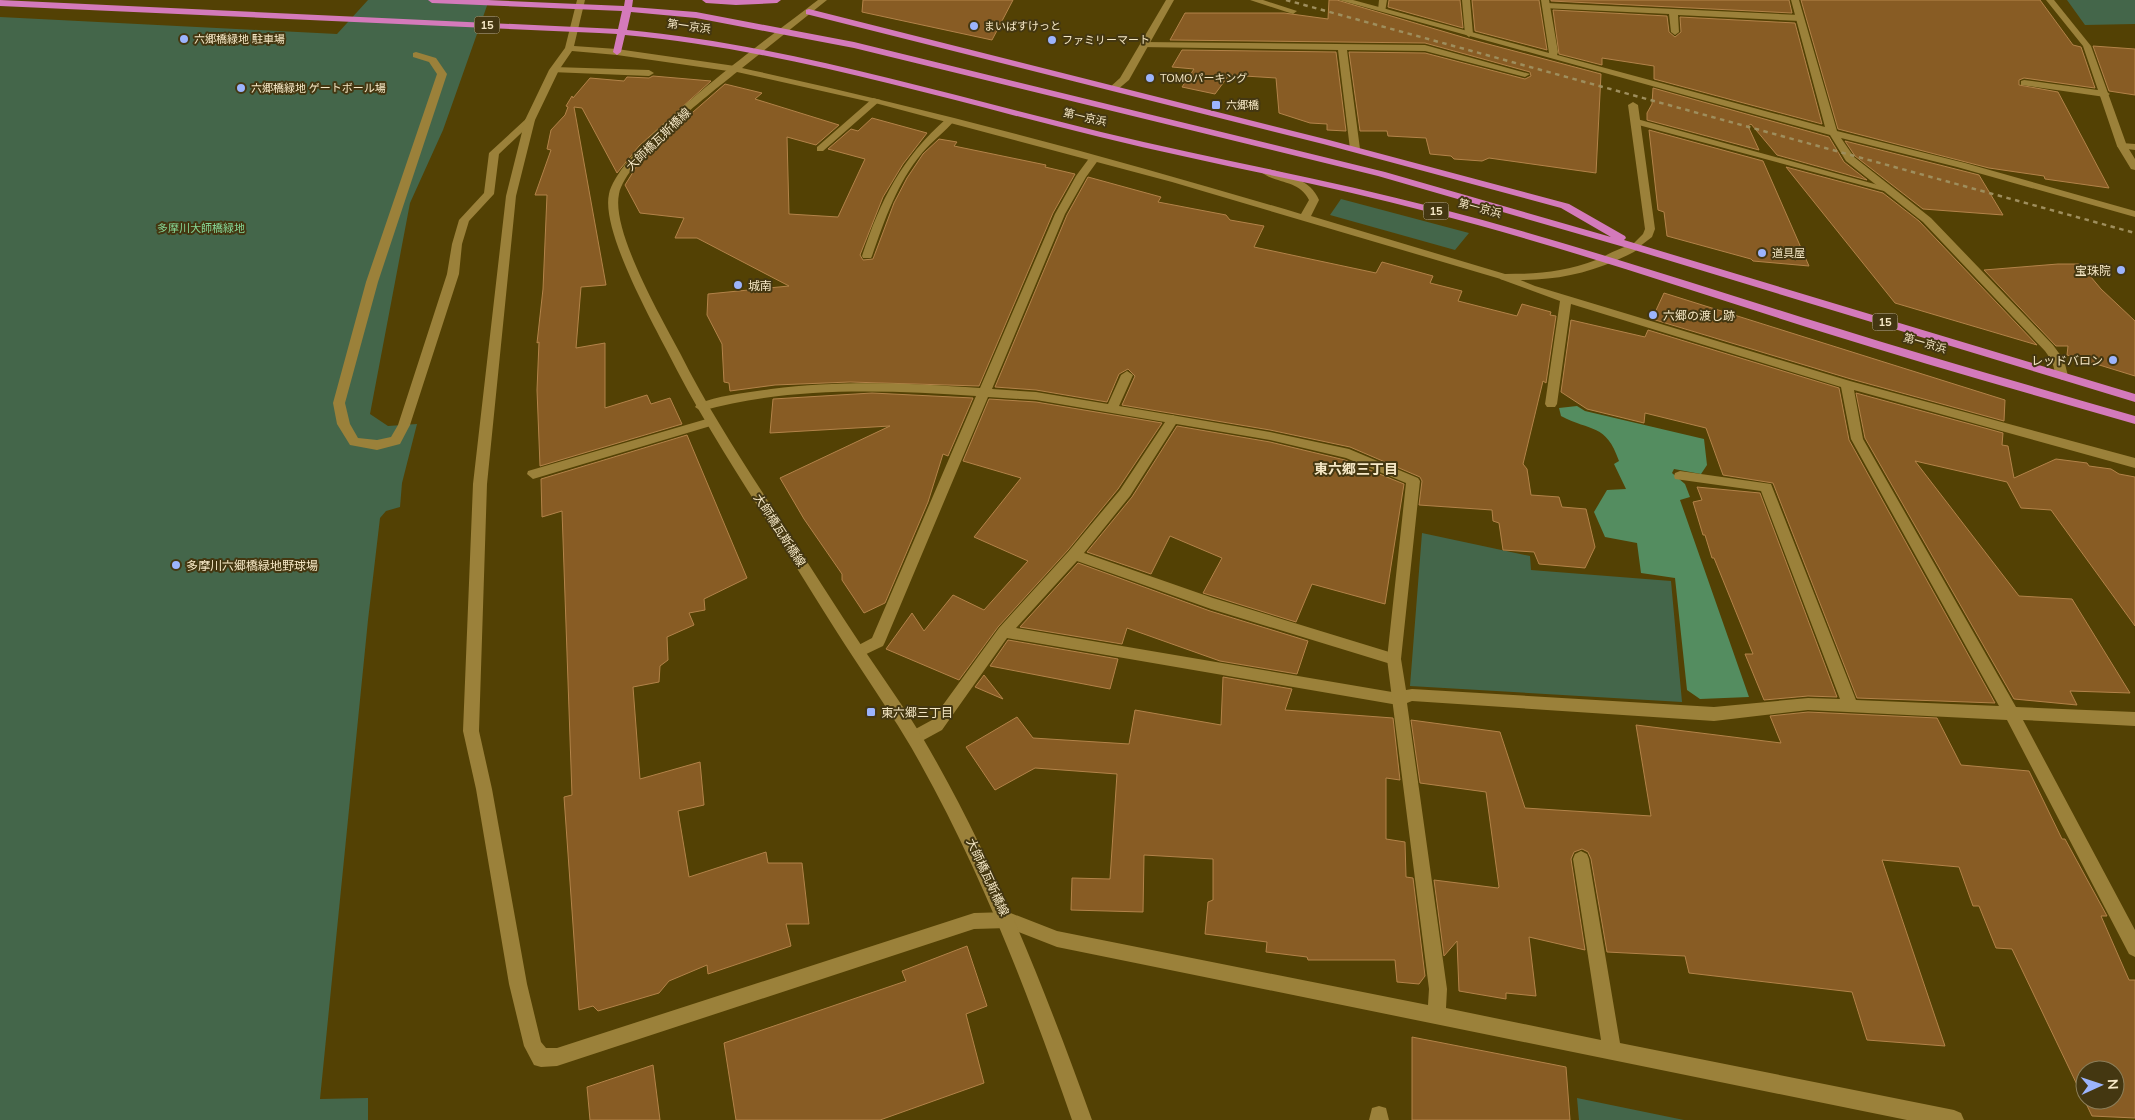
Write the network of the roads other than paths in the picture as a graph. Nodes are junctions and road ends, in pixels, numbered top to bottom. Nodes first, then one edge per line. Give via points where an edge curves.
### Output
1 (432, 0) edge
2 (581, 0) edge
3 (629, 0) edge
4 (706, 0) edge
5 (777, 0) edge
6 (823, 0) edge
7 (1170, 0) edge
8 (1254, 0) edge
9 (1343, 0) edge
10 (1383, 0) edge
11 (1466, 0) edge
12 (1795, 0) edge
13 (2050, 0) edge
14 (0, 3) edge
15 (1545, 3) edge
16 (1382, 10) junction
17 (1293, 11) dead end
18 (809, 12) junction
19 (1673, 12) junction
20 (1800, 18) junction
21 (1675, 32) dead end
22 (1469, 34) junction
23 (1143, 45) junction
24 (1342, 47) junction
25 (569, 48) junction
26 (617, 52) junction
27 (416, 55) dead end
28 (1552, 56) junction
29 (735, 69) junction
30 (554, 70) junction
31 (650, 73) dead end
32 (1525, 74) dead end
33 (2024, 83) dead end
34 (1114, 88) junction
35 (2105, 94) junction
36 (876, 100) junction
37 (1632, 105) dead end
38 (530, 120) junction
39 (950, 120) junction
40 (1634, 121) junction
41 (1834, 134) junction
42 (2122, 146) junction
43 (2135, 147) edge
44 (820, 149) dead end
45 (1355, 150) junction
46 (1094, 159) junction
47 (2135, 167) edge
48 (1260, 169) junction
49 (1884, 188) junction
50 (2135, 214) edge
51 (1305, 217) junction
52 (1635, 247) junction
53 (867, 256) dead end
54 (1610, 259) junction
55 (1504, 277) junction
56 (1566, 299) junction
57 (1127, 375) dead end
58 (2062, 376) junction
59 (1847, 384) junction
60 (985, 392) junction
61 (2135, 398) edge
62 (1551, 404) dead end
63 (701, 407) junction
64 (1112, 408) junction
65 (1173, 419) junction
66 (2135, 420) edge
67 (710, 422) junction
68 (2135, 462) edge
69 (533, 474) dead end
70 (1680, 476) dead end
71 (1074, 555) junction
72 (1004, 632) junction
73 (858, 652) junction
74 (1394, 660) junction
75 (1398, 699) junction
76 (1851, 707) junction
77 (2011, 713) junction
78 (2135, 719) edge
79 (914, 738) junction
80 (1581, 859) dead end
81 (1008, 920) junction
82 (2135, 948) edge
83 (1436, 1016) junction
84 (1612, 1051) junction
85 (1082, 1120) edge
86 (1954, 1120) edge

1 - 52 highway, 第一京浜 / 15 via 630,8 696,16 854,45 1381,174
2 - 25 street
3 - 26 highway
4 - 5 highway
6 - 18 street, 大師橋瓦斯橋線
7 - 23 street
8 - 17 street
9 - 16 street
10 - 16 street
11 - 22 street
12 - 20 street
13 - 35 street via 2087,46
14 - 48 highway, 第一京浜 / 15 via 599,30 674,37 821,64 1106,136
15 - 19 street
15 - 28 street via 1554,52
16 - 22 street
18 - 29 street, 大師橋瓦斯橋線
18 - 34 highway
19 - 20 street
19 - 21 street
20 - 41 street
22 - 28 street
23 - 24 street
23 - 34 street via 1124,80
24 - 32 street via 1425,48
24 - 45 street
25 - 26 street
25 - 30 street
26 - 29 street
27 - 38 street via 431,58 442,74 372,282 339,403 341,421 354,442 377,445 396,442 453,274 464,220 489,194 494,152
28 - 41 street
29 - 36 street
29 - 63 street, 大師橋瓦斯橋線 via 638,156 625,171 614,197 626,250
30 - 31 street
30 - 38 street
33 - 35 street
34 - 45 highway
35 - 42 street
36 - 39 street
36 - 44 street
37 - 40 street
38 - 81 street via 511,196 480,484 471,730 518,984 533,1046 541,1058 557,1057 974,921
39 - 46 street
39 - 53 street via 930,136 898,176
40 - 49 street
40 - 52 street via 1650,228 1648,235
41 - 49 street via 1850,159
41 - 50 street via 1961,165
42 - 43 street
42 - 47 street
45 - 52 highway via 1564,206
46 - 51 street
46 - 60 street via 1060,214
48 - 51 street via 1294,182 1313,195 1314,200
48 - 54 highway, 第一京浜 / 15 via 1434,210
49 - 58 street via 1927,220 2049,348 2058,360
51 - 55 street
52 - 54 street
52 - 58 highway, 第一京浜 / 15
54 - 55 street via 1535,278
54 - 66 highway, 第一京浜 / 15 via 1826,328
55 - 56 street
56 - 59 street
56 - 62 street
57 - 64 street
58 - 61 highway, 第一京浜 / 15
59 - 68 street
59 - 77 street via 1857,439
60 - 63 street via 891,386 808,390 721,400
60 - 64 street
60 - 73 street via 878,642
63 - 67 street, 大師橋瓦斯橋線
64 - 65 street
65 - 71 street via 1125,493
65 - 74 street via 1348,454 1413,481
67 - 69 street
67 - 73 street, 大師橋瓦斯橋線
70 - 76 street via 1766,487
71 - 72 street
71 - 74 street via 1211,603
72 - 75 street
72 - 79 street via 937,725
73 - 79 street, 大師橋瓦斯橋線
74 - 75 street
75 - 76 street via 1412,694 1714,714 1808,704
75 - 83 street via 1438,989
76 - 77 street
77 - 78 street
77 - 82 street
79 - 81 street, 大師橋瓦斯橋線 via 968,835
80 - 84 street
81 - 83 street via 1057,939
81 - 85 street, 大師橋瓦斯橋線
83 - 84 street
84 - 86 street

